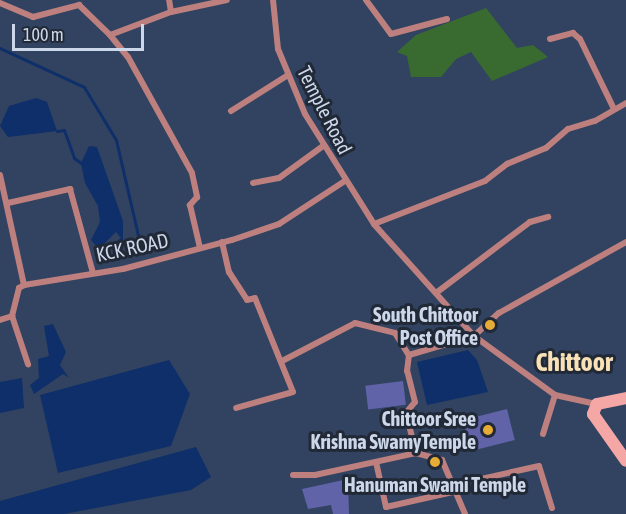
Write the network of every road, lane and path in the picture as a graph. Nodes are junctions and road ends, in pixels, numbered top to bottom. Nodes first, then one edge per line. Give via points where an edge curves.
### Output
1 (169, 0) edge
2 (227, 0) edge
3 (273, 0) edge
4 (366, 0) edge
5 (81, 2) edge
6 (0, 3) edge
7 (171, 12) junction
8 (447, 20) dead end
9 (110, 35) junction
10 (550, 39) dead end
11 (288, 75) junction
12 (626, 103) edge
13 (613, 107) junction
14 (231, 111) dead end
15 (323, 146) junction
16 (0, 175) edge
17 (345, 181) junction
18 (254, 183) dead end
19 (8, 203) junction
20 (548, 217) dead end
21 (374, 224) junction
22 (222, 242) junction
23 (626, 242) edge
24 (200, 248) junction
25 (93, 273) junction
26 (24, 285) junction
27 (436, 293) junction
28 (12, 316) junction
29 (0, 320) edge
30 (474, 336) junction
31 (409, 355) junction
32 (284, 360) junction
33 (28, 364) dead end
34 (555, 395) junction
35 (626, 398) edge
36 (597, 404) junction
37 (236, 408) dead end
38 (543, 434) dead end
39 (416, 453) junction
40 (626, 460) edge
41 (375, 462) junction
42 (293, 475) dead end
43 (456, 488) junction
44 (552, 508) dead end
45 (465, 514) edge

1 - 7 street
2 - 7 street
3 - 11 street, Temple Road via 276,38
4 - 8 street via 391,34
5 - 6 street via 33,17
5 - 9 street
7 - 9 street
9 - 24 street via 128,57 192,173 197,197 190,205
10 - 13 street via 573,33 580,39
11 - 14 street
11 - 15 street, Temple Road
12 - 13 street
13 - 21 street via 595,121 568,129 546,148 507,164 485,181
15 - 17 street, Temple Road
15 - 18 street via 279,178
16 - 19 street
17 - 21 street, Temple Road
17 - 22 street, KCK ROAD via 279,224
19 - 25 street via 70,189
19 - 26 street
20 - 27 street via 530,222
21 - 27 street, Temple Road
22 - 24 street, KCK ROAD
22 - 32 street via 229,272 247,300 255,298
23 - 30 street via 499,313
24 - 25 street, KCK ROAD
25 - 26 street, KCK ROAD
26 - 28 street via 19,288
27 - 30 street, Temple Road
28 - 29 street
28 - 33 street
30 - 31 street
30 - 34 street, Temple Road
31 - 32 street via 395,333 355,323
31 - 39 street via 407,371 415,402 406,413
32 - 37 street via 293,392
34 - 36 street
34 - 38 street
35 - 36 main road
36 - 40 main road via 593,414 597,425
39 - 41 street
39 - 43 street via 442,460
41 - 42 street via 315,475
41 - 43 street via 386,507
43 - 44 street via 539,466
43 - 45 street

